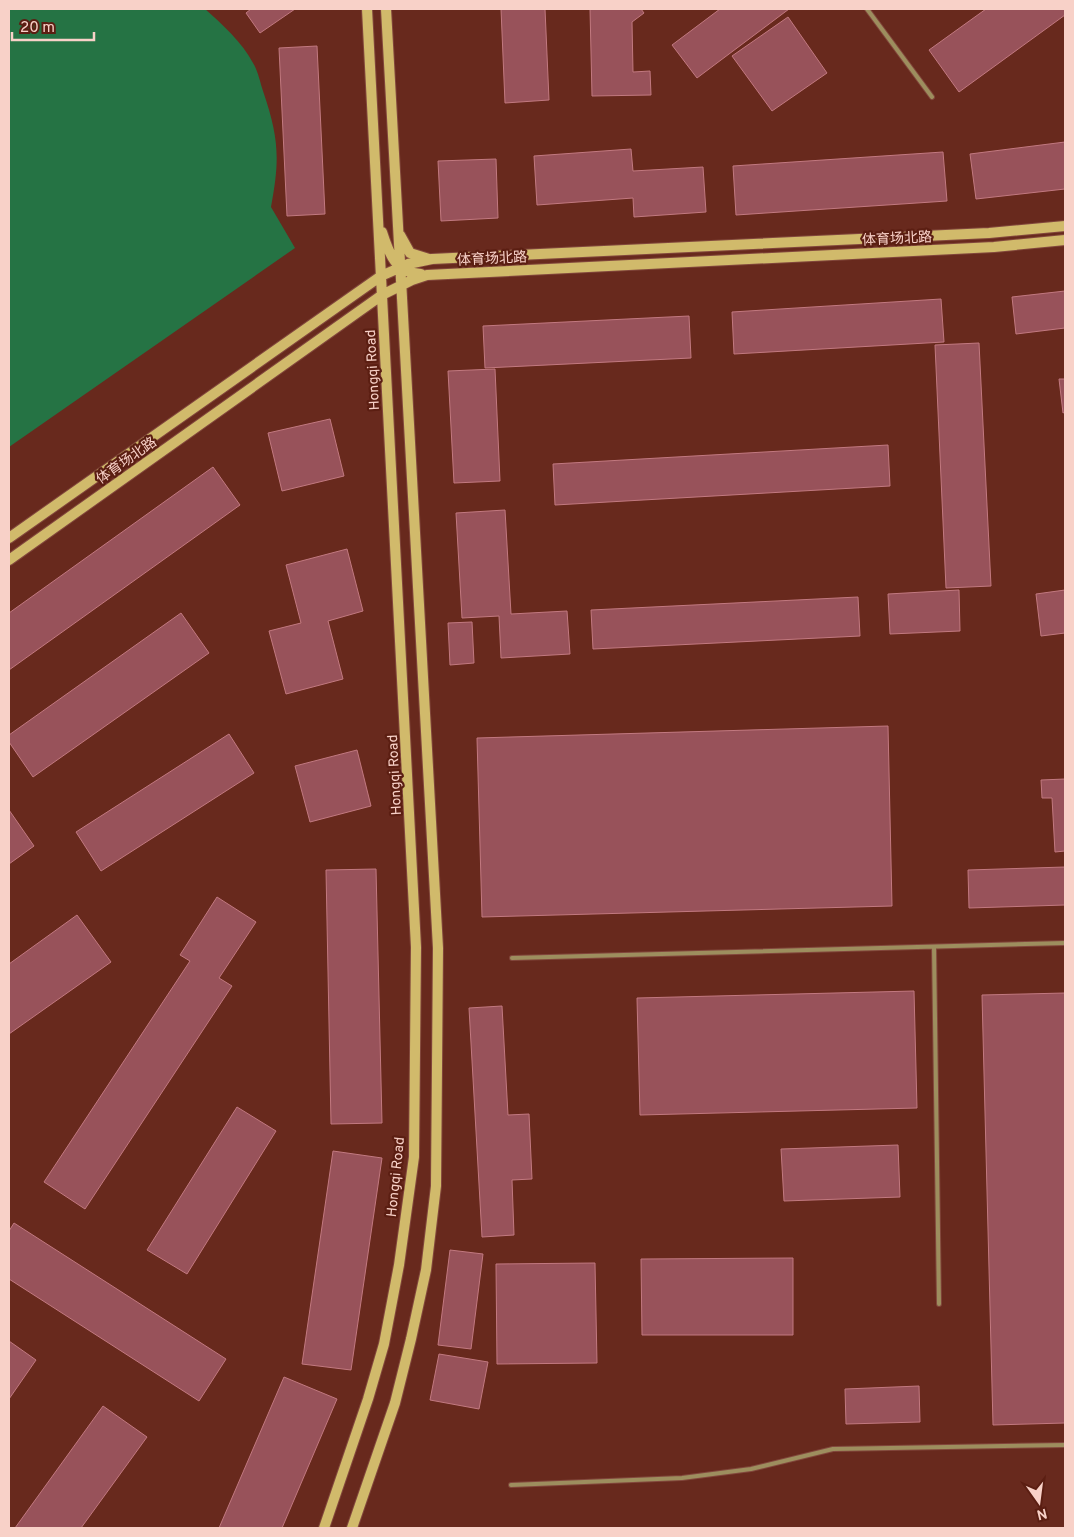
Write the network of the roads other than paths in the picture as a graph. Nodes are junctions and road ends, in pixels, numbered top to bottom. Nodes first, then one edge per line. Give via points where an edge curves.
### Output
1 (367, 9) edge
2 (386, 9) edge
3 (867, 9) edge
4 (932, 97) dead end
5 (378, 219) junction
6 (396, 221) junction
7 (1065, 226) edge
8 (1065, 240) edge
9 (432, 259) junction
10 (427, 275) junction
11 (381, 276) junction
12 (402, 276) junction
13 (387, 292) junction
14 (404, 311) junction
15 (9, 538) edge
16 (9, 560) edge
17 (1065, 943) edge
18 (934, 946) junction
19 (512, 958) dead end
20 (940, 1304) dead end
21 (1065, 1445) edge
22 (511, 1485) dead end
23 (324, 1528) edge
24 (352, 1528) edge

1 - 5 main road
2 - 6 main road
3 - 4 lane
5 - 11 main road
5 - 12 main road
6 - 9 main road via 410,253
6 - 12 main road
7 - 9 main road, 体育场北路 via 989,233
8 - 10 main road, 体育场北路 via 994,247
9 - 12 main road, 体育场北路
10 - 12 main road, 体育场北路
10 - 14 main road via 411,288
11 - 12 main road, 体育场北路
11 - 13 main road
11 - 15 main road, 体育场北路
12 - 13 main road, 体育场北路
12 - 14 main road
13 - 16 main road, 体育场北路
13 - 23 main road, Hongqi Road via 383,314 416,947 414,1158 384,1344
14 - 24 main road via 438,948 436,1186 426,1270 409,1348 395,1403
17 - 18 lane
18 - 19 lane
18 - 20 lane
21 - 22 lane via 833,1450 751,1468 682,1478

